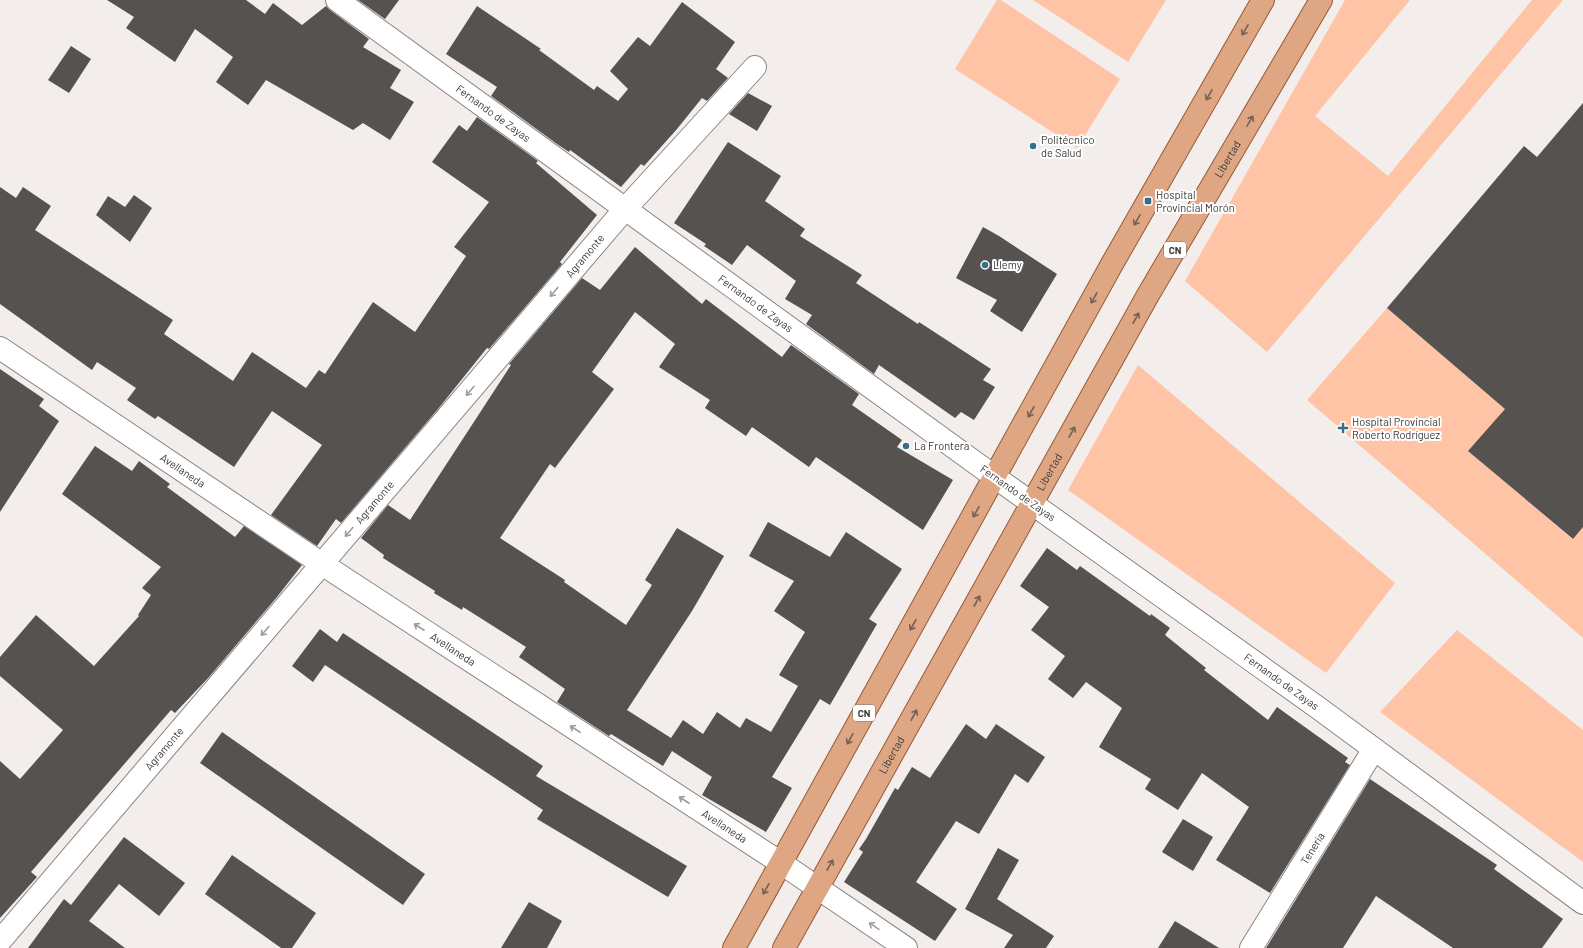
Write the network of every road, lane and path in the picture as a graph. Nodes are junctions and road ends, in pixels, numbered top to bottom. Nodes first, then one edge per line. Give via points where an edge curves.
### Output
1 (337, 0) edge
2 (1263, 0) edge
3 (1321, 0) edge
4 (755, 67) dead end
5 (625, 209) junction
6 (0, 348) edge
7 (995, 477) junction
8 (1032, 502) junction
9 (322, 564) junction
10 (1374, 749) junction
11 (781, 863) junction
12 (818, 888) junction
13 (1583, 903) edge
14 (0, 941) edge
15 (734, 948) edge
16 (784, 948) edge
17 (906, 948) edge
18 (1251, 948) edge

1 - 5 street, Fernando de Zayas
2 -> 7 main road, CN via 1112,264
8 -> 3 main road, Libertad / CN via 1148,295
4 - 5 street, Agramonte
5 - 7 street, Fernando de Zayas
5 -> 9 street, Agramonte
6 - 9 street, Avellaneda
7 - 8 street, Fernando de Zayas
7 -> 11 main road, CN
8 - 10 street, Fernando de Zayas
12 -> 8 main road, Libertad / CN
11 -> 9 street, Avellaneda
9 -> 14 street, Agramonte
10 - 13 street, Fernando de Zayas
10 - 18 street, Tenería
11 - 12 street, Avellaneda
11 -> 15 main road, CN
12 - 16 main road, Libertad / CN
17 -> 12 street, Avellaneda

